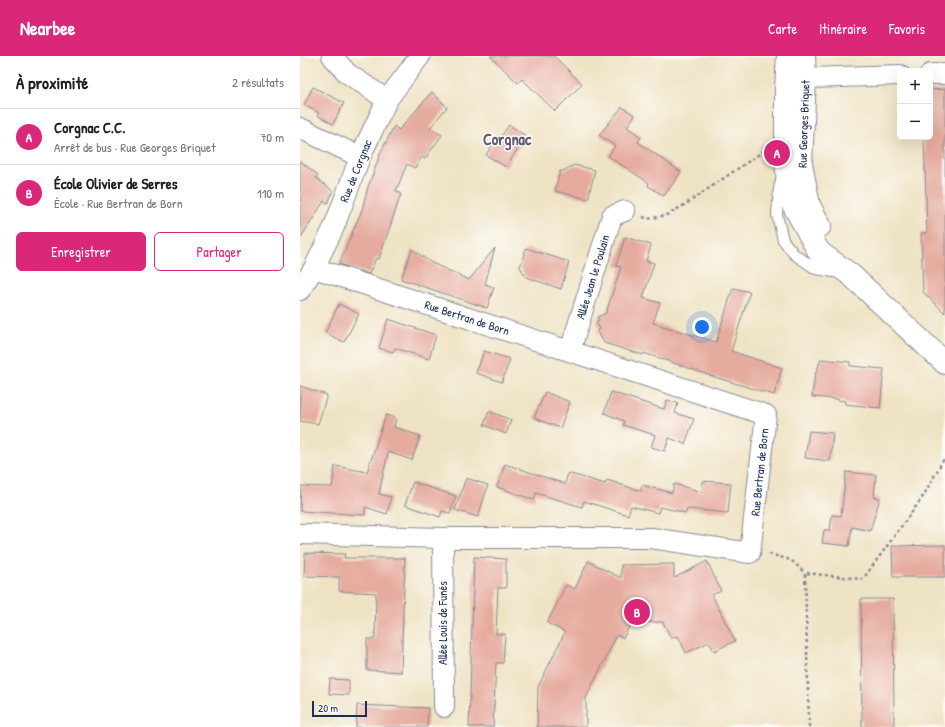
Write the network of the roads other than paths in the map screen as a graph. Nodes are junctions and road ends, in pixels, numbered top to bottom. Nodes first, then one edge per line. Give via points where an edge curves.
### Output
1 (332, 56) edge
2 (420, 56) edge
3 (788, 56) edge
4 (804, 56) edge
5 (933, 74) edge
6 (945, 74) edge
7 (897, 75) edge
8 (805, 79) junction
9 (786, 89) junction
10 (387, 100) junction
11 (300, 128) edge
12 (360, 156) junction
13 (625, 211) road end
14 (314, 268) junction
15 (851, 275) junction
16 (300, 290) edge
17 (570, 352) junction
18 (945, 363) edge
19 (300, 534) edge
20 (443, 538) junction
21 (444, 707) dead end

1 - 10 street via 347,73
2 - 10 street, Rue de Corgnac
3 - 9 street, Rue Georges Briquet
4 - 8 street, Rue Georges Briquet
5 - 6 street
7 - 8 street
8 - 9 street
8 - 15 street, Rue Georges Briquet via 801,164 809,205
9 - 15 street, Rue Georges Briquet via 786,163 790,199 819,252
10 - 12 street, Rue de Corgnac
11 - 12 street
12 - 14 street, Rue de Corgnac via 334,228
13 - 17 street, Allée Jean le Poulain via 612,216
14 - 16 street, Rue de Corgnac
14 - 17 street, Rue Bertran de Born
15 - 18 street, Rue Georges Briquet
17 - 20 street, Rue Bertran de Born via 766,414 750,553 651,538
19 - 20 street
20 - 21 street, Allée Louis de Funés

